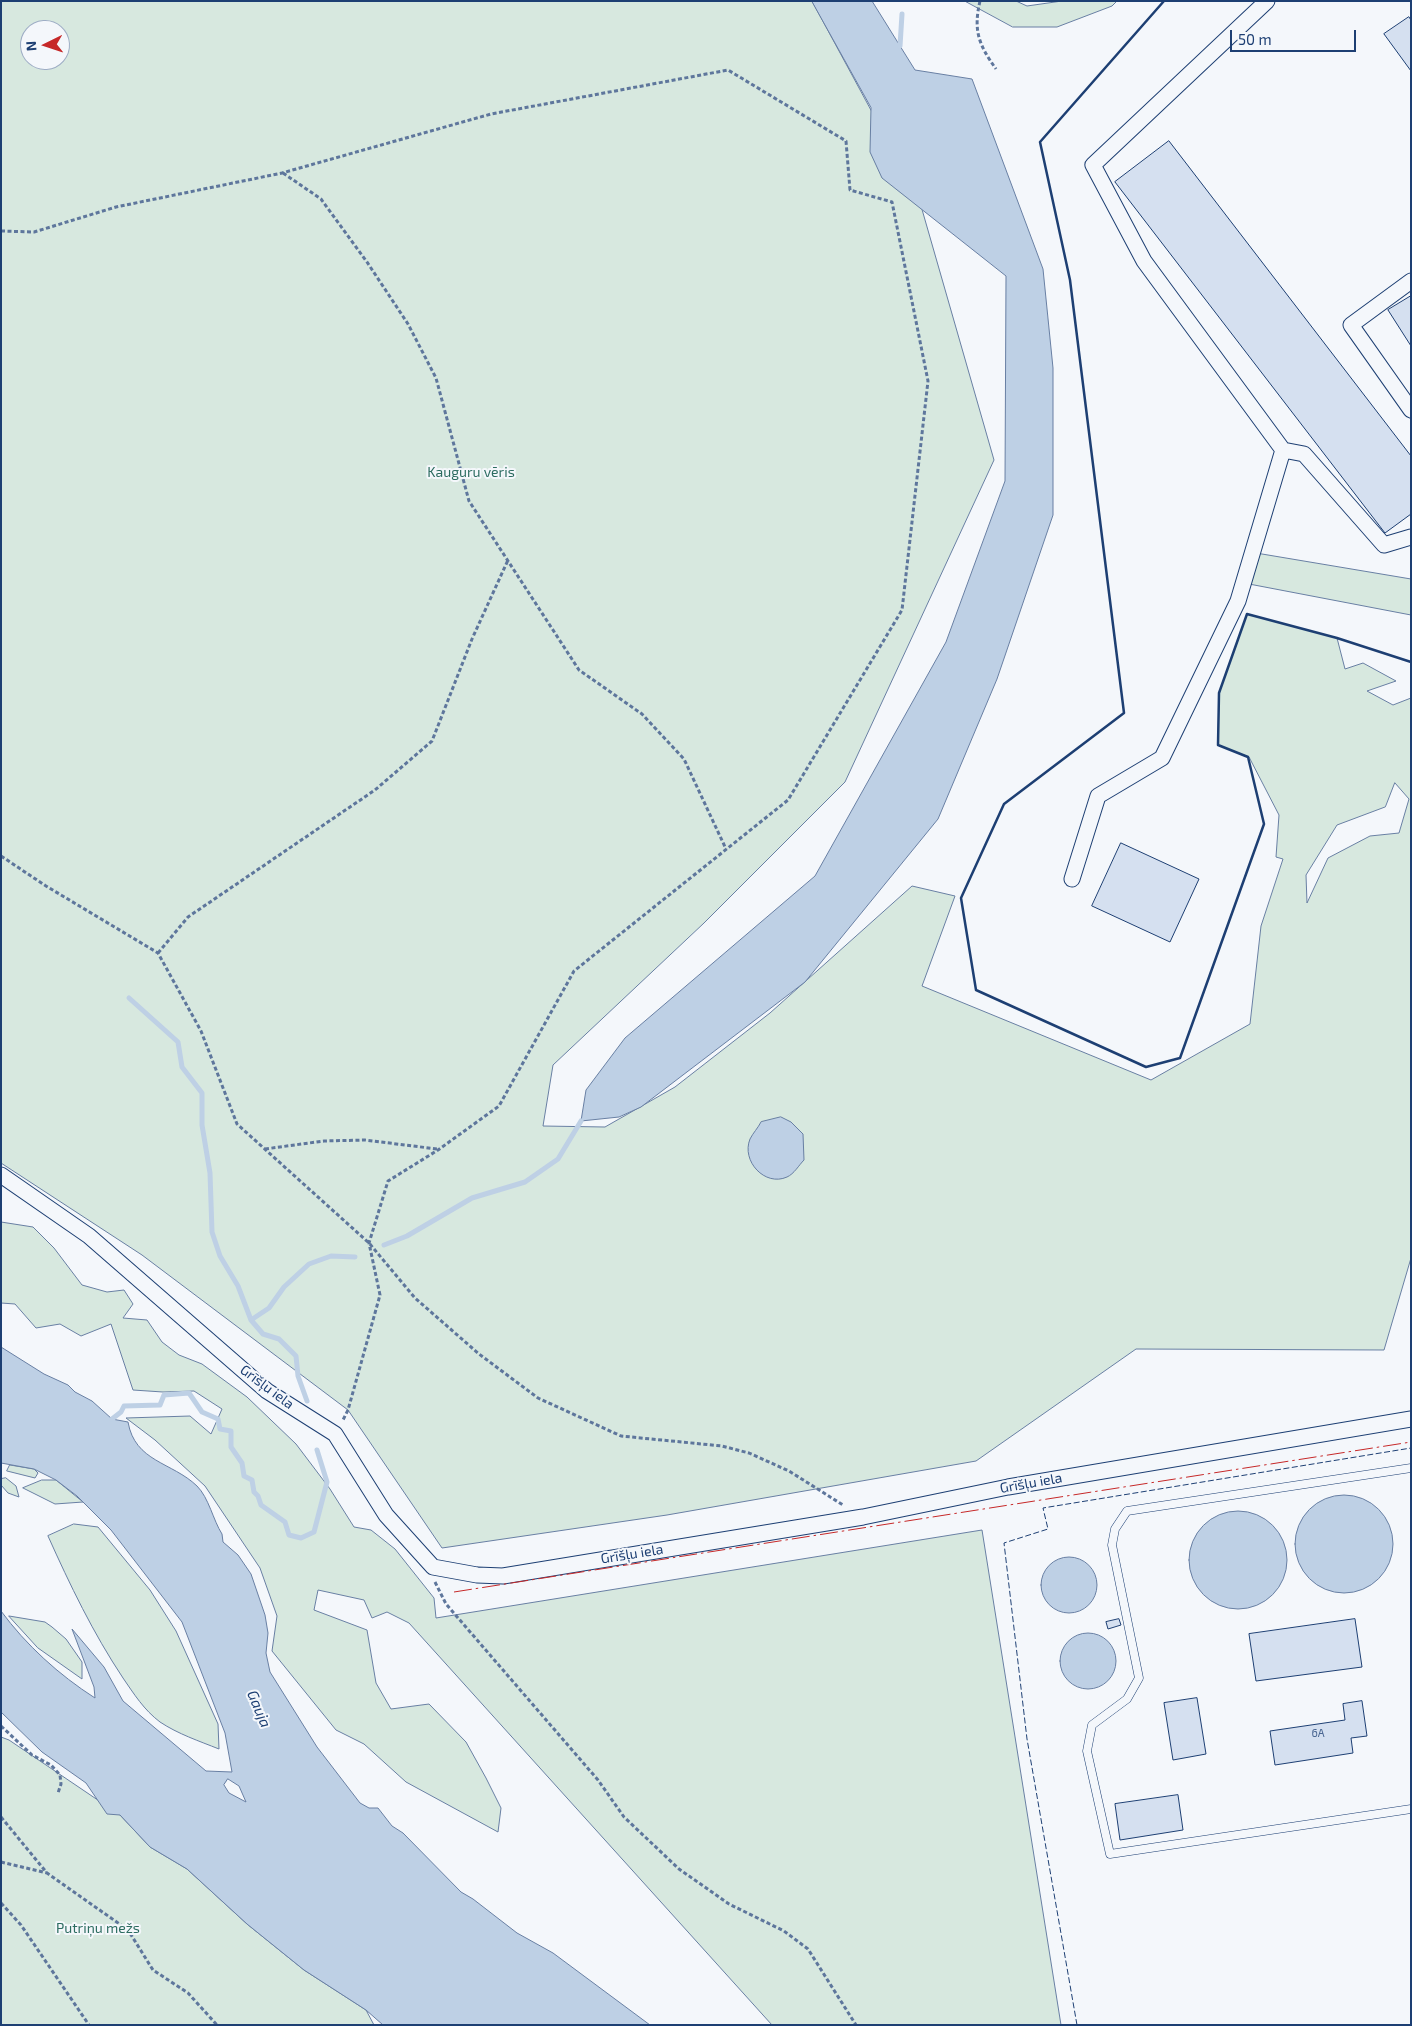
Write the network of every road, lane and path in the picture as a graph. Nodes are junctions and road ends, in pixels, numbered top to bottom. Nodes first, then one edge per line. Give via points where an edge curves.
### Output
1 (980, 1) edge
2 (1267, 1) edge
3 (996, 68) dead end
4 (282, 173) junction
5 (1, 232) edge
6 (1411, 281) edge
7 (1411, 410) edge
8 (1283, 450) junction
9 (1411, 537) edge
10 (508, 560) junction
11 (726, 849) junction
12 (1, 856) edge
13 (1072, 879) dead end
14 (158, 953) junction
15 (264, 1149) junction
16 (438, 1150) junction
17 (1, 1175) edge
18 (369, 1243) junction
19 (1411, 1419) edge
20 (336, 1434) junction
21 (1411, 1468) edge
22 (863, 1517) junction
23 (433, 1566) junction
24 (1, 1726) edge
25 (58, 1793) dead end
26 (1411, 1809) edge
27 (1, 1817) edge
28 (1, 1862) edge
29 (47, 1873) junction
30 (1, 1903) edge
31 (89, 2025) edge
32 (217, 2025) edge
33 (856, 2025) edge

1 - 3 path via 976,18 982,48
2 - 8 street via 1093,164 1144,261
4 - 5 path via 116,207 34,232
4 - 10 path via 321,199 408,324 436,378 469,501
4 - 11 path via 491,114 728,70 846,141 850,190 892,202 928,380 902,610 788,800
6 - 7 street via 1350,325
8 - 9 street via 1304,454 1384,544
8 - 13 street via 1238,601 1162,758 1098,796
10 - 11 path via 579,670 642,714 684,759
10 - 14 path via 432,740 375,790 188,917
11 - 16 path via 574,971 499,1106
12 - 14 path
14 - 15 path via 201,1031 237,1124
15 - 16 path via 324,1141 365,1140
15 - 18 path
16 - 18 path via 388,1181
17 - 20 street, Grīšļu iela via 89,1236 267,1391
18 - 20 path via 380,1295 348,1410
18 - 22 path via 415,1298 538,1398 621,1436 722,1446 749,1453 789,1471
19 - 22 street, Grīšļu iela via 1008,1487
20 - 23 street, Grīšļu iela via 386,1515
21 - 26 lane via 1127,1511 1115,1528 1112,1546 1139,1678 1127,1699 1092,1725 1087,1750 1110,1854
22 - 23 street, Grīšļu iela via 503,1576 477,1575
23 - 33 path via 436,1583 446,1604 598,1780 624,1817 679,1869 730,1904 784,1931 808,1949
24 - 25 path via 60,1774
27 - 29 path
28 - 29 path
29 - 32 path via 128,1930 153,1970 188,1993
30 - 31 path via 22,1925

